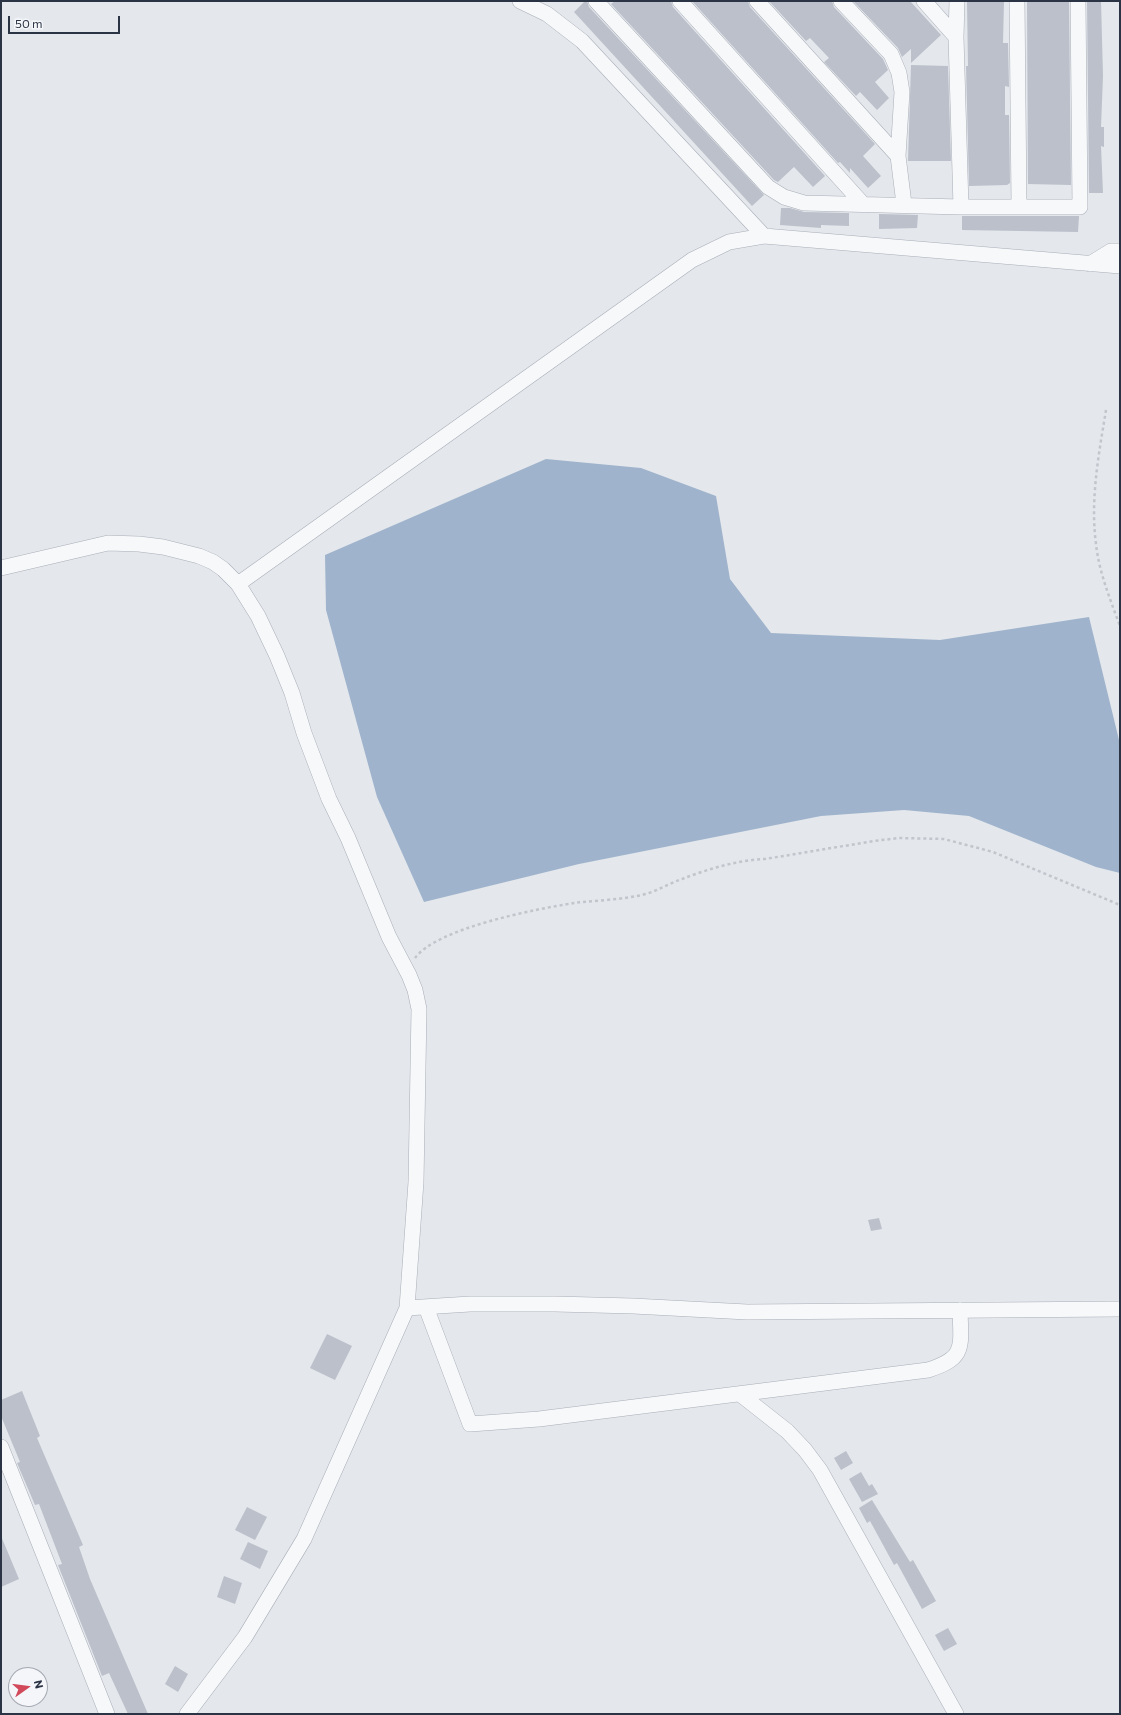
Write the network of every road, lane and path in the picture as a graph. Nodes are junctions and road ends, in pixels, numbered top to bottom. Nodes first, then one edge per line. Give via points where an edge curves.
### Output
1 (520, 1) edge
2 (596, 1) edge
3 (680, 1) edge
4 (757, 1) edge
5 (841, 1) edge
6 (924, 1) edge
7 (957, 1) edge
8 (1017, 1) edge
9 (1078, 1) edge
10 (956, 37) junction
11 (898, 156) junction
12 (862, 203) junction
13 (904, 204) junction
14 (1019, 206) junction
15 (961, 207) junction
16 (764, 236) junction
17 (1120, 251) edge
18 (1090, 264) junction
19 (1120, 266) edge
20 (1106, 410) dead end
21 (1, 568) edge
22 (238, 584) junction
23 (1120, 626) edge
24 (1120, 905) edge
25 (409, 975) junction
26 (426, 1307) junction
27 (407, 1308) junction
28 (1120, 1309) edge
29 (960, 1310) junction
30 (740, 1394) junction
31 (1, 1447) edge
32 (107, 1714) edge
33 (188, 1714) edge
34 (956, 1714) edge

1 - 16 street via 547,14 582,41
2 - 12 street via 768,187 784,197 804,203
3 - 12 street
4 - 11 street
5 - 11 street via 891,54 899,73 902,92
6 - 10 street
7 - 10 street
8 - 14 street
9 - 14 street via 1080,207
10 - 15 street
11 - 13 street
12 - 13 street
13 - 15 street
14 - 15 street
16 - 18 street
16 - 22 street via 729,242 692,260
17 - 18 street via 1110,250
18 - 19 street
20 - 23 path via 1098,461 1096,544 1105,584
21 - 22 street via 108,543 139,544 199,556 213,562
22 - 25 street via 258,616 277,656 337,818 348,838 389,937
24 - 25 path via 968,844 944,839 900,838 765,860 750,860 704,871 644,894 530,911 449,934 432,942 415,959
25 - 27 street via 419,1009 419,1067 416,1182
26 - 27 street
26 - 29 street via 539,1304 747,1312
26 - 30 street via 470,1424 539,1419
27 - 33 street via 304,1538 245,1637
28 - 29 street
29 - 30 street via 957,1355 945,1365 928,1370
30 - 34 street via 787,1431 820,1470
31 - 32 street

